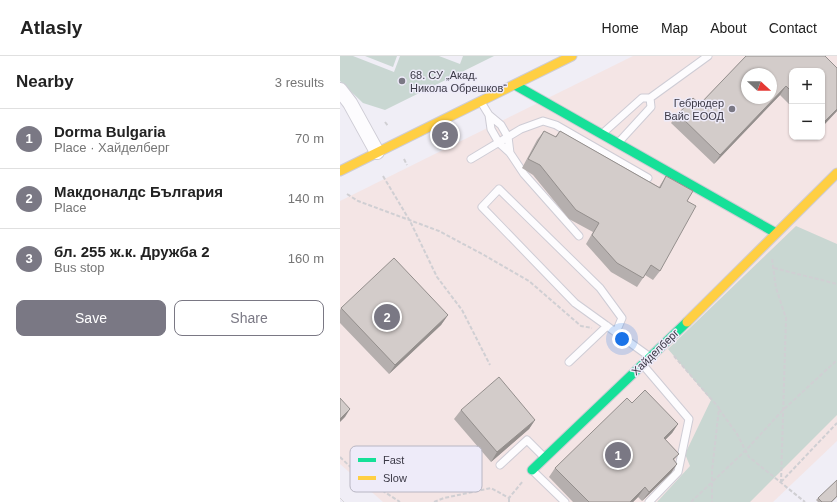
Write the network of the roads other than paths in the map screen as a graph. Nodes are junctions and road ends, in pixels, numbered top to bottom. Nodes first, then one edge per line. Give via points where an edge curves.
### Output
1 (572, 56) edge
2 (708, 56) edge
3 (515, 85) junction
4 (340, 90) edge
5 (650, 98) junction
6 (481, 102) junction
7 (489, 114) junction
8 (602, 134) junction
9 (508, 136) junction
10 (499, 142) junction
11 (618, 143) junction
12 (377, 152) junction
13 (510, 153) junction
14 (471, 159) dead end
15 (340, 171) edge
16 (837, 173) edge
17 (648, 178) dead end
18 (776, 233) junction
19 (579, 236) dead end
20 (605, 328) junction
21 (616, 332) junction
22 (650, 357) junction
23 (569, 362) dead end
24 (642, 365) junction
25 (545, 458) junction
26 (500, 465) dead end
27 (532, 470) joint
28 (565, 502) edge
29 (649, 502) edge

1 - 3 street
2 - 5 lane
3 - 6 street
3 - 8 street
4 - 12 street
5 - 8 lane via 642,98
5 - 11 lane via 651,107
6 - 7 lane
6 - 12 street
7 - 9 lane
7 - 10 lane via 491,129
8 - 11 street
9 - 10 lane
9 - 13 lane
9 - 17 lane via 543,121 556,125
10 - 13 lane
10 - 14 lane
11 - 18 street
12 - 15 street
13 - 19 lane via 524,174
16 - 18 street, Хайделберг
18 - 22 street, Хайделберг
20 - 21 lane
20 - 21 lane via 576,303 482,207 499,189 600,288 622,318
20 - 23 lane
21 - 22 lane
22 - 24 street, Хайделберг
24 - 25 street, Хайделберг
24 - 29 lane via 688,419 678,472
25 - 26 lane via 527,440
25 - 27 street, Хайделберг
27 - 28 lane

